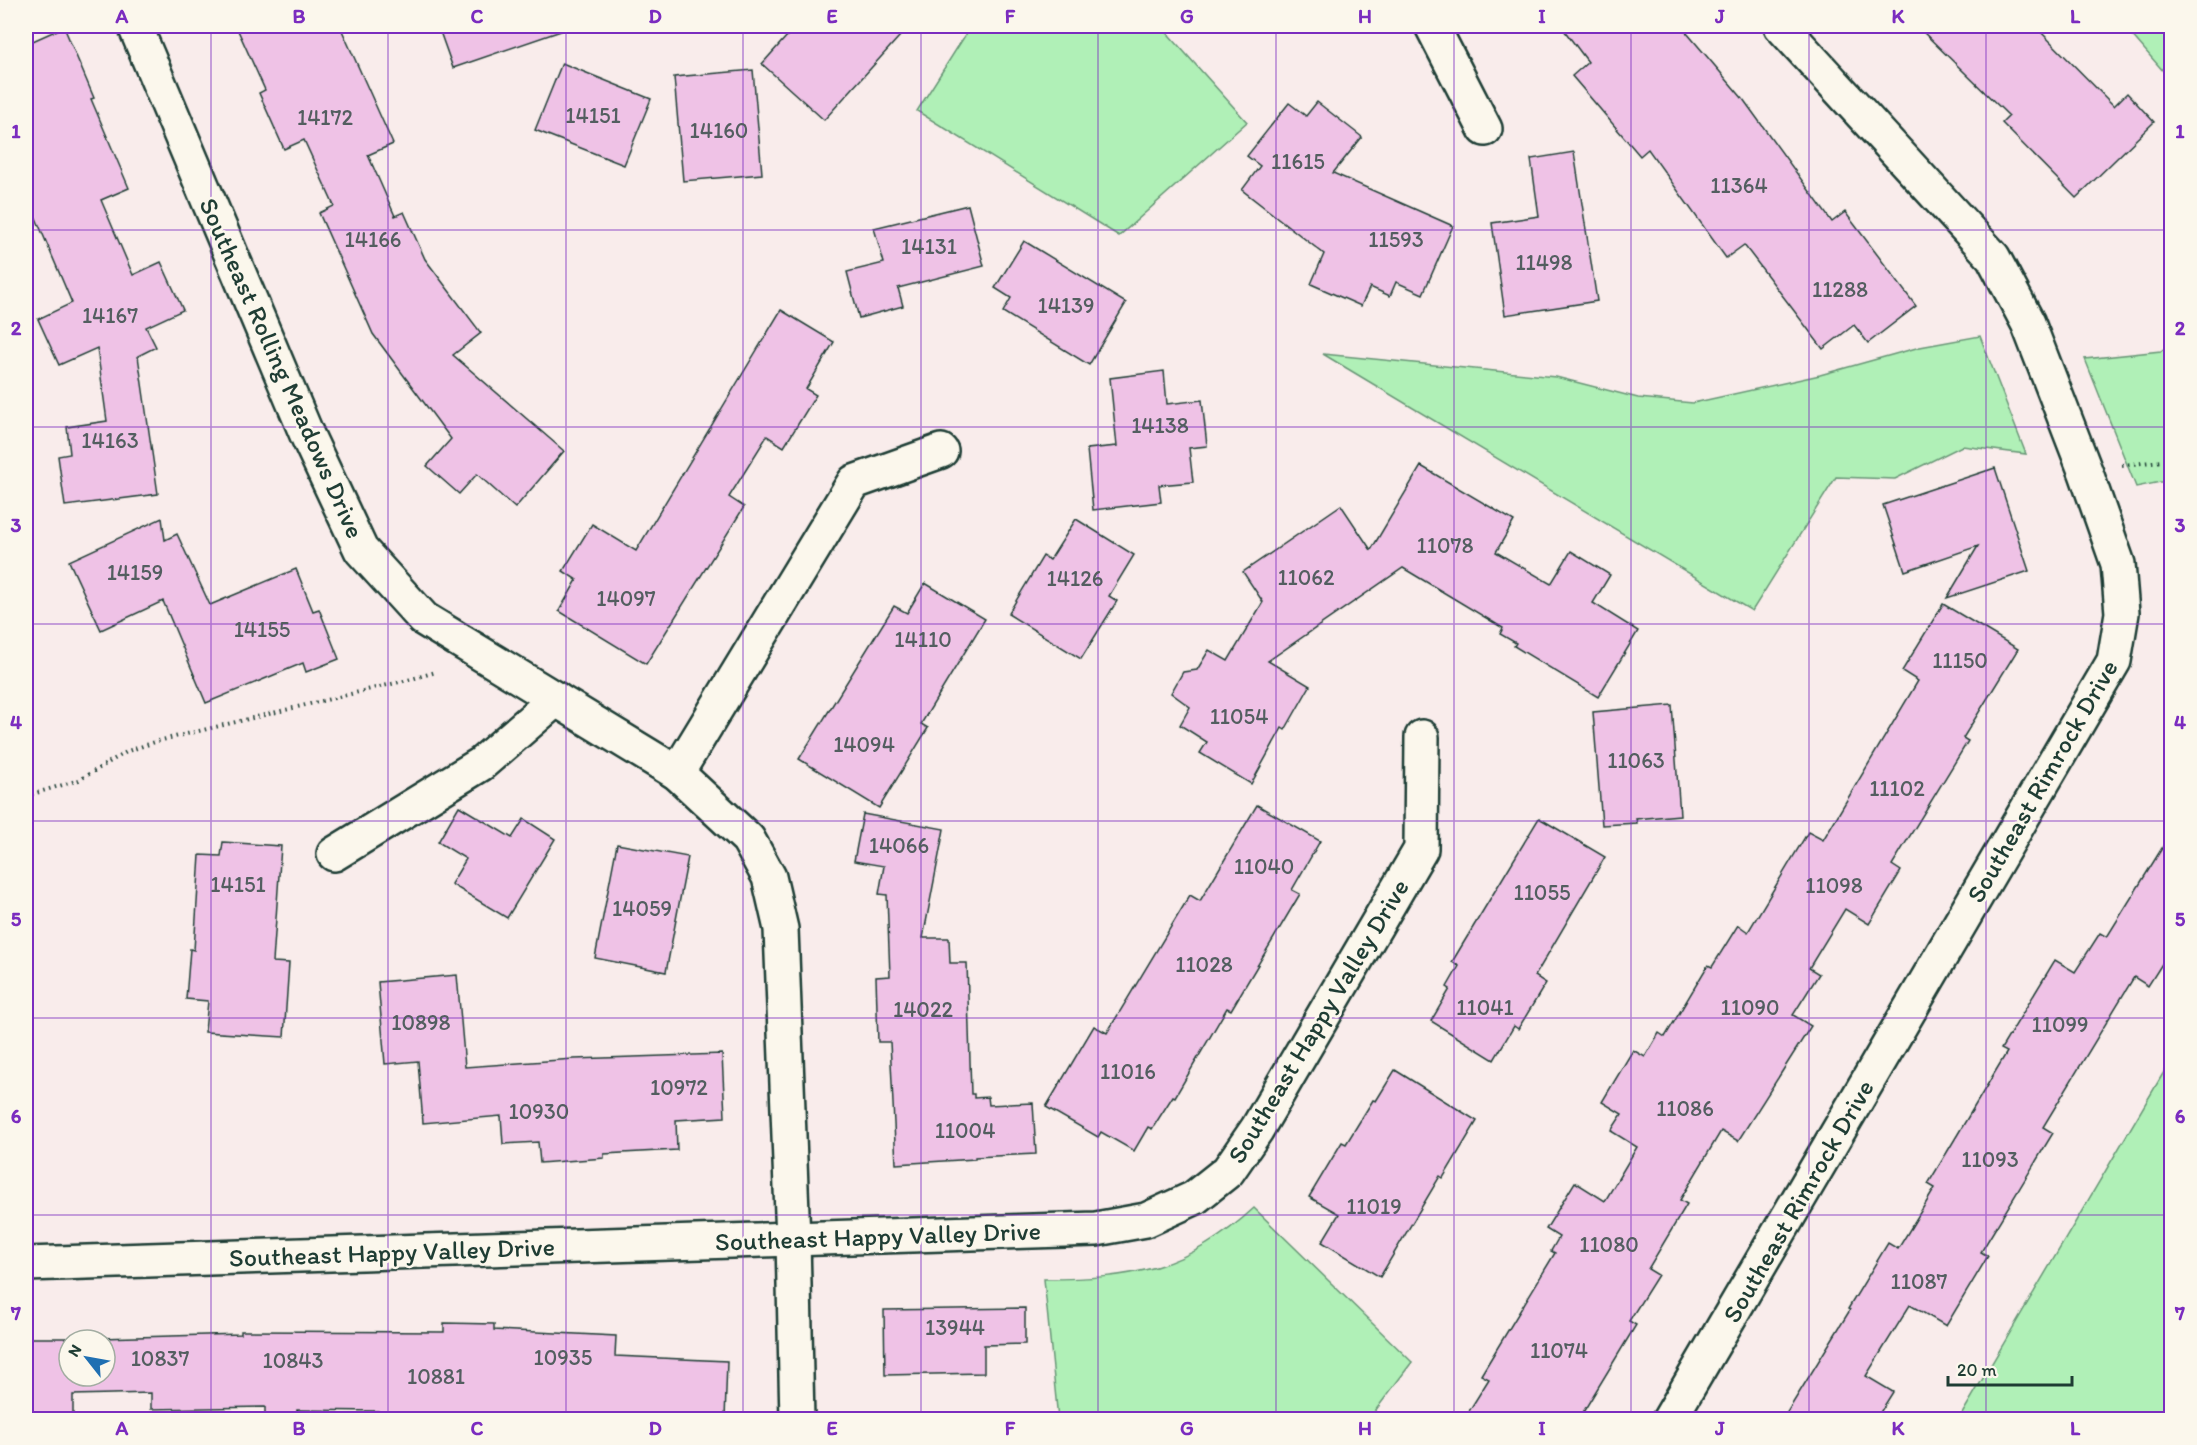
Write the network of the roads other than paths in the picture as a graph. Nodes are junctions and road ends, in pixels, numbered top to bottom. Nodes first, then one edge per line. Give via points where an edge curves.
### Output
1 (135, 26) edge
2 (1432, 26) edge
3 (1781, 26) edge
4 (1485, 129) dead end
5 (941, 451) dead end
6 (556, 699) junction
7 (1422, 736) dead end
8 (677, 773) junction
9 (334, 854) dead end
10 (793, 1239) junction
11 (26, 1264) edge
12 (797, 1419) edge
13 (1669, 1419) edge

1 - 6 street, Southeast Rolling Meadows Drive via 307,435 361,550 424,619
2 - 4 street
3 - 13 street, Southeast Rimrock Drive via 1993,257 2028,323 2086,473 2118,564 2122,613 2114,661
5 - 8 street via 854,482
6 - 8 street, Southeast Rolling Meadows Drive
6 - 9 street via 481,764
7 - 10 street, Southeast Happy Valley Drive via 1421,849 1257,1129 1228,1171 1194,1198 1146,1220 1096,1230
8 - 10 street, Southeast Rolling Meadows Drive via 748,839 769,877 781,929
10 - 11 street, Southeast Happy Valley Drive
10 - 12 street, Southeast Rolling Meadows Drive

